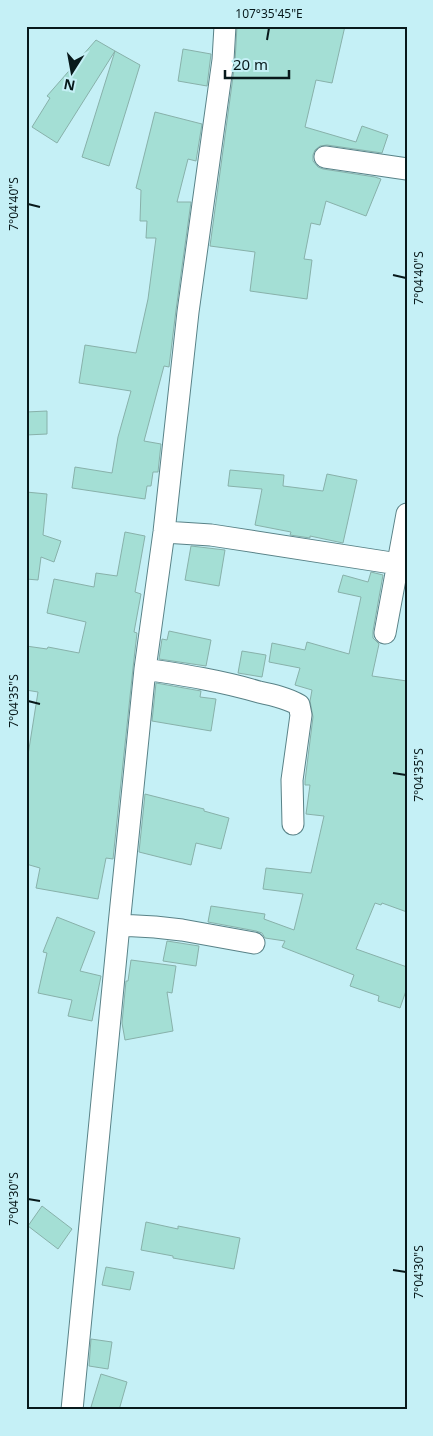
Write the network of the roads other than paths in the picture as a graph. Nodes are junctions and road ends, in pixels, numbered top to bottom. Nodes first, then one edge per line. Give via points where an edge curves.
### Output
1 (225, 26) edge
2 (325, 157) dead end
3 (407, 169) edge
4 (407, 514) edge
5 (164, 532) junction
6 (398, 564) junction
7 (384, 633) dead end
8 (146, 669) junction
9 (293, 824) dead end
10 (119, 925) junction
11 (254, 943) dead end
12 (72, 1410) edge

1 - 5 street via 188,312
2 - 3 street
4 - 6 street
5 - 6 street via 211,535
5 - 8 street
6 - 7 street
8 - 9 street via 244,687 299,705 301,716 292,780
8 - 10 street
10 - 11 street via 164,928
10 - 12 street

